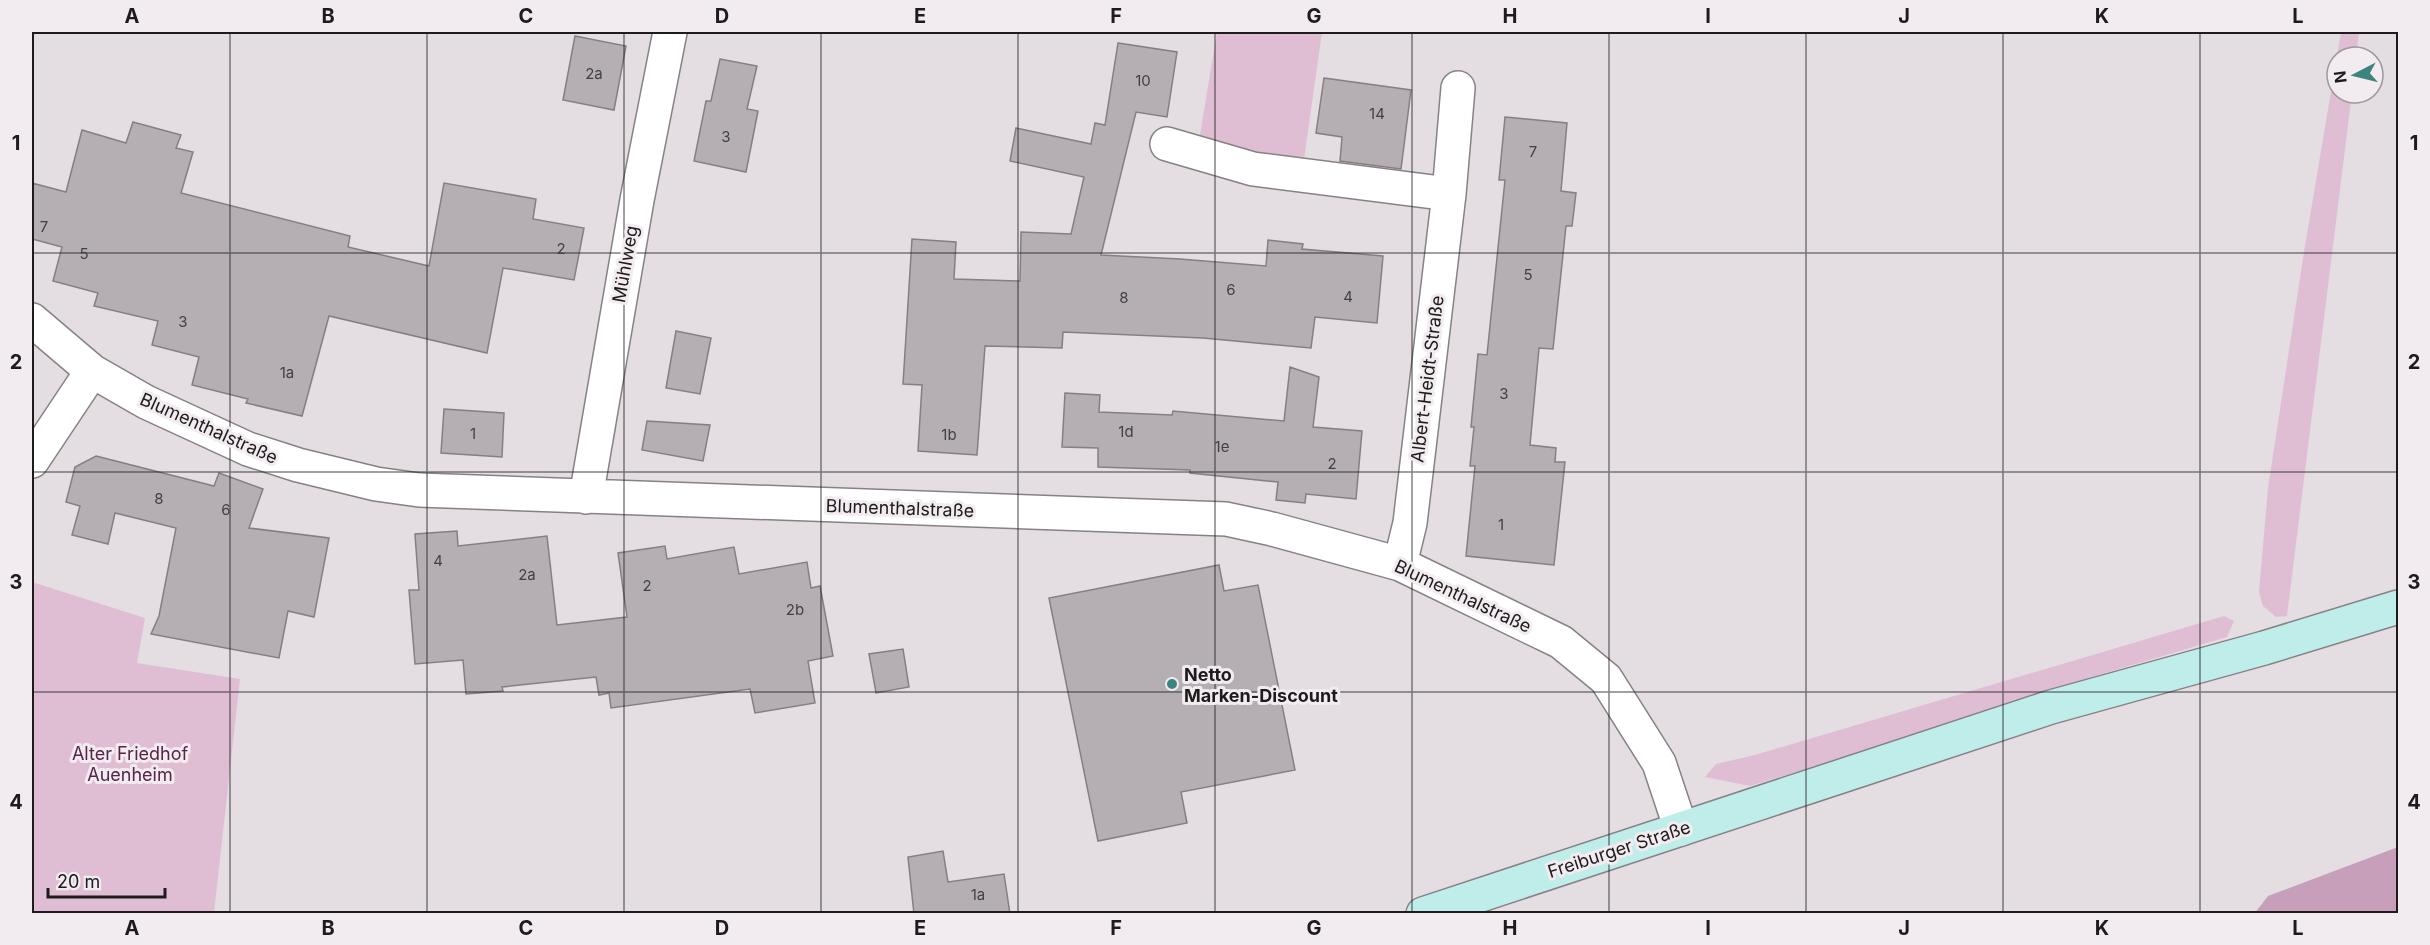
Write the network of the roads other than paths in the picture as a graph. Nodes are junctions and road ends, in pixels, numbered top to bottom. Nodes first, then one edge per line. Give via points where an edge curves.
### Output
1 (670, 32) edge
2 (1458, 88) dead end
3 (1167, 144) dead end
4 (1449, 194) junction
5 (32, 320) edge
6 (92, 371) junction
7 (32, 460) edge
8 (586, 496) junction
9 (1400, 564) junction
10 (2398, 607) edge
11 (1681, 829) junction
12 (1423, 914) edge

1 - 8 street, Mühlweg via 632,223
2 - 4 street, Albert-Heidt-Straße
3 - 4 street via 1252,169
4 - 9 street, Albert-Heidt-Straße via 1410,523
5 - 6 street, Blumenthalstraße
6 - 7 street
6 - 8 street, Blumenthalstraße via 228,440 298,465 419,490
8 - 9 street, Blumenthalstraße via 1226,519
9 - 11 street, Blumenthalstraße via 1561,642 1606,679 1659,763
10 - 11 street, Freiburger Straße via 2050,707
11 - 12 street, Freiburger Straße

